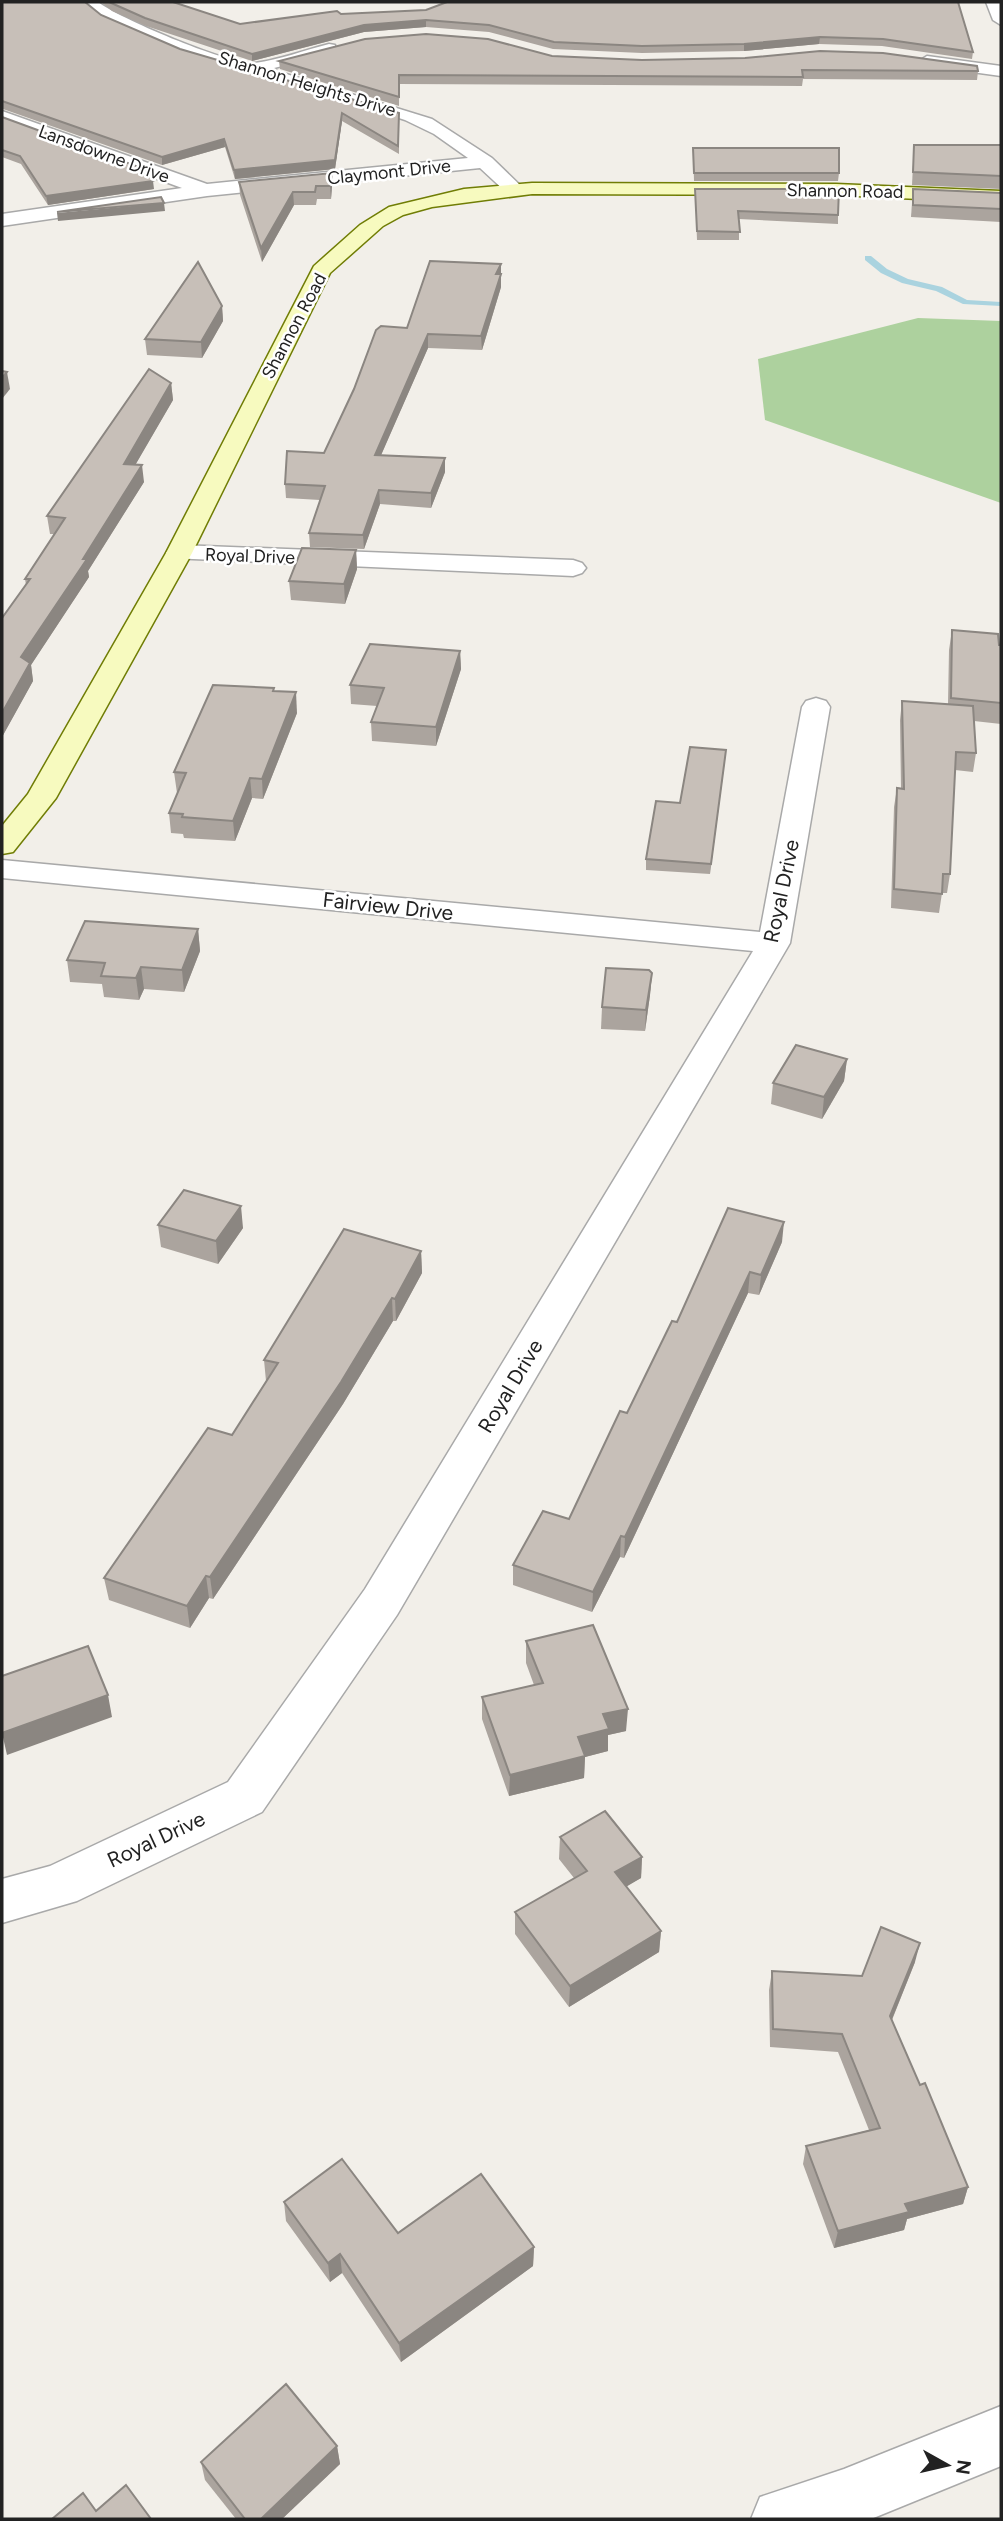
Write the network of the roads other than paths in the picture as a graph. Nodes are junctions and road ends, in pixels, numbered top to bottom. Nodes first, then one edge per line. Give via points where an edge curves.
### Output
1 (89, 2) edge
2 (994, 2) edge
3 (1001, 20) edge
4 (342, 46) edge
5 (906, 58) edge
6 (252, 69) junction
7 (1001, 71) edge
8 (2, 116) edge
9 (485, 162) junction
10 (514, 189) junction
11 (207, 190) junction
12 (1001, 197) edge
13 (2, 220) edge
14 (178, 553) junction
15 (573, 568) dead end
16 (816, 707) dead end
17 (2, 845) edge
18 (2, 869) edge
19 (774, 943) junction
20 (2, 1901) edge
21 (1001, 2436) edge
22 (782, 2519) edge

1 - 6 street, Shannon Heights Drive via 118,25
2 - 3 street
4 - 6 street
5 - 7 street
6 - 9 street, Shannon Heights Drive via 411,116 452,134
8 - 11 street, Lansdowne Drive
9 - 10 street, Shannon Heights Drive
9 - 11 street, Claymont Drive
10 - 12 street, Shannon Road via 836,189
10 - 14 street, Shannon Road via 453,196 393,212 321,270
11 - 13 street, Claymont Drive
14 - 15 street, Royal Drive
14 - 17 street, Shannon Road via 41,798
16 - 19 street, Royal Drive
18 - 19 street, Fairview Drive
19 - 20 street, Royal Drive via 381,1602 245,1797 60,1885
21 - 22 street via 844,2500

